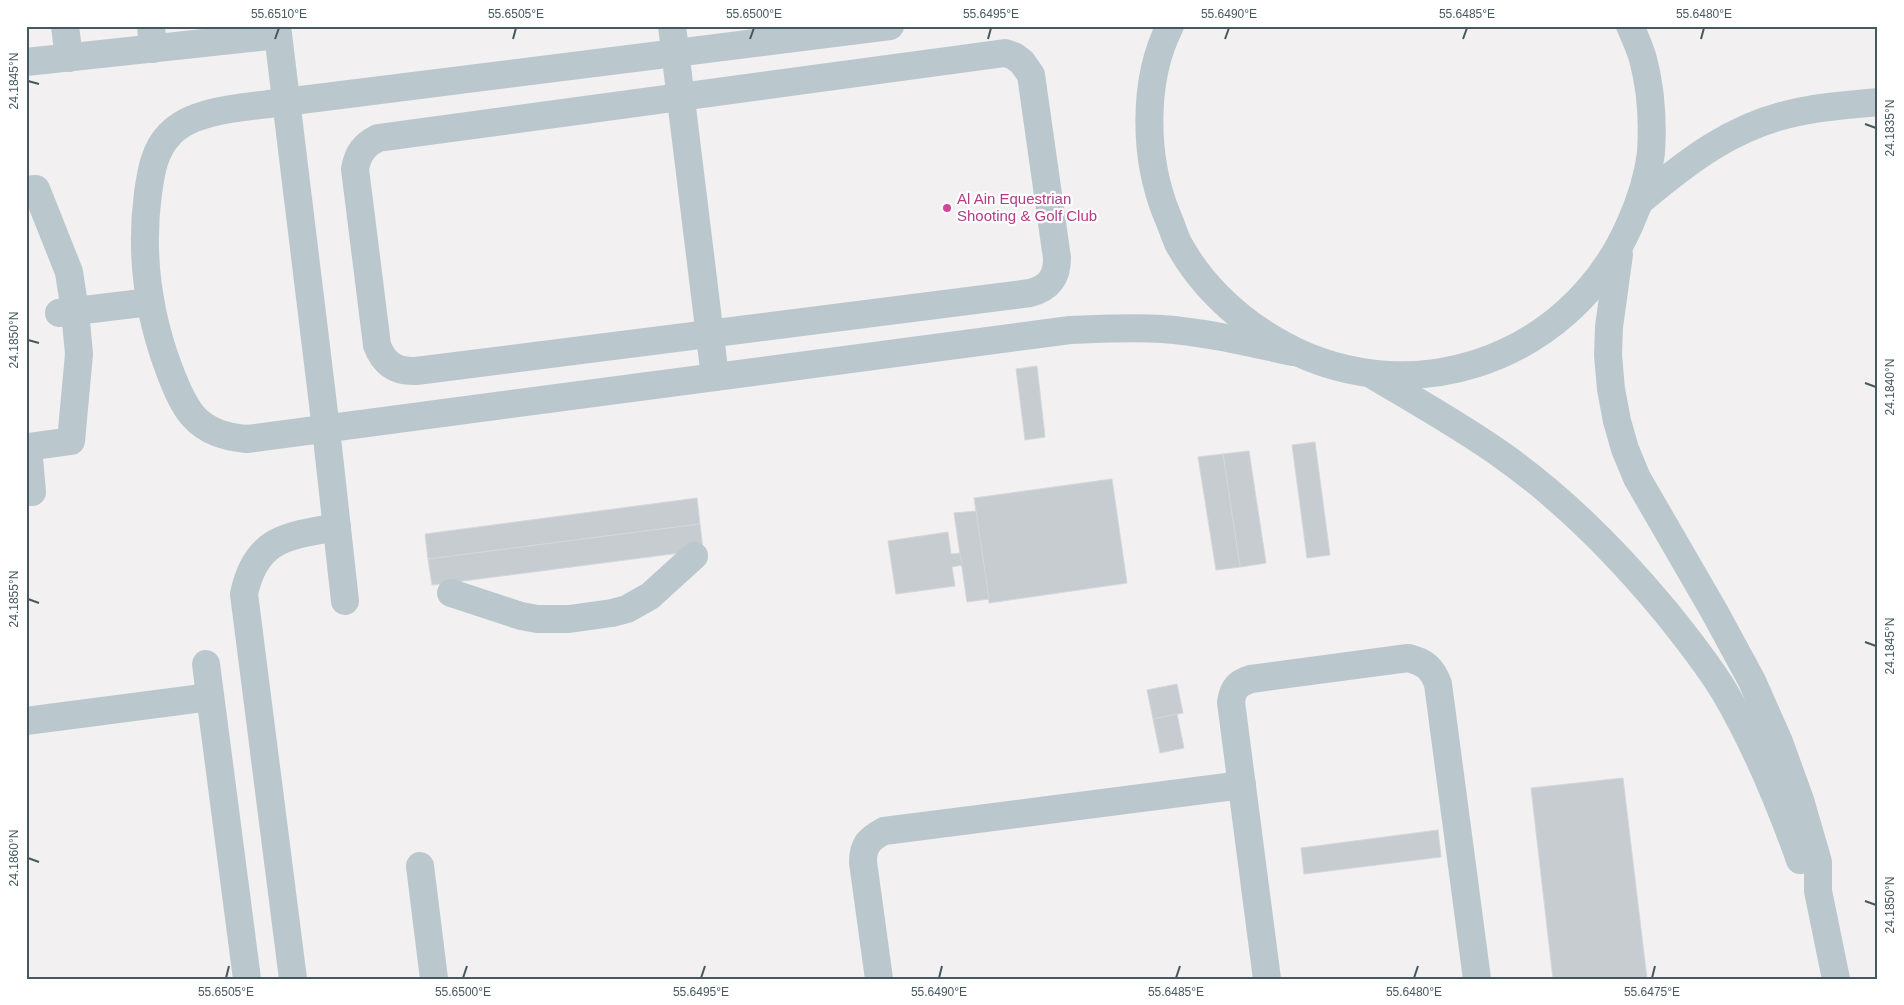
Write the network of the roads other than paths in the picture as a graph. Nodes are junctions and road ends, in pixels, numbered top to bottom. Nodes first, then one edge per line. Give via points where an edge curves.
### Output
1 (65, 26) edge
2 (672, 26) edge
3 (890, 26) edge
4 (1170, 26) edge
5 (1630, 26) edge
6 (277, 31) edge
7 (152, 38) edge
8 (676, 53) junction
9 (69, 58) junction
10 (26, 62) edge
11 (681, 97) junction
12 (285, 102) junction
13 (1878, 102) edge
14 (26, 190) edge
15 (1640, 201) junction
16 (1620, 248) junction
17 (150, 302) junction
18 (75, 311) junction
19 (710, 334) junction
20 (1294, 352) junction
21 (1370, 374) junction
22 (715, 377) junction
23 (326, 429) junction
24 (33, 492) edge
25 (337, 527) junction
26 (694, 556) dead end
27 (451, 593) dead end
28 (345, 601) dead end
29 (206, 664) dead end
30 (210, 697) junction
31 (26, 721) edge
32 (1242, 785) junction
33 (420, 866) dead end
34 (1818, 891) junction
35 (247, 979) edge
36 (293, 979) edge
37 (434, 979) edge
38 (879, 979) edge
39 (1267, 979) edge
40 (1477, 979) edge
41 (1836, 979) edge

1 - 9 street
2 - 8 street
3 - 8 street
4 - 20 street via 1164,37 1151,88 1149,141 1158,194 1178,243 1209,287 1248,324
5 - 15 street via 1643,58 1651,106 1650,154
6 - 7 street
6 - 12 street
7 - 9 street
8 - 11 street
8 - 12 street
9 - 10 street
11 - 19 street
11 - 19 street via 378,138 369,143 357,158 356,177 377,345 385,361 394,368 416,370
11 - 19 street via 994,54 1014,56 1031,75 1057,258 1054,278 1041,290 1030,293
12 - 17 street via 209,113 186,121 170,134 158,152 146,209 145,250
12 - 23 street
13 - 15 street via 1797,112 1761,123 1697,155
14 - 18 street via 36,189 68,272
15 - 16 street
16 - 21 street via 1585,295 1556,322 1514,349 1468,367 1420,375
16 - 34 street via 1608,355 1611,389 1625,449 1637,478 1714,611 1768,717 1800,800 1818,862
17 - 18 street
17 - 23 street via 162,352 182,400 207,428 227,437 247,440
18 - 24 street via 79,354 71,441 28,447
19 - 22 street
20 - 21 street via 1330,366
20 - 22 street via 1229,338 1162,329 1088,329
21 - 34 street via 1472,435 1532,478 1597,536 1649,593 1724,690 1767,774 1806,874
22 - 23 street
23 - 25 street
25 - 28 street
25 - 36 street via 295,534 277,541 254,563 244,594
26 - 27 street via 650,596 612,613 569,619 537,619
29 - 30 street
30 - 31 street
30 - 35 street
32 - 38 street via 884,831 866,844 863,862
32 - 39 street
32 - 40 street via 1231,702 1236,687 1242,682 1408,658 1429,666 1438,684
33 - 37 street
34 - 41 street

